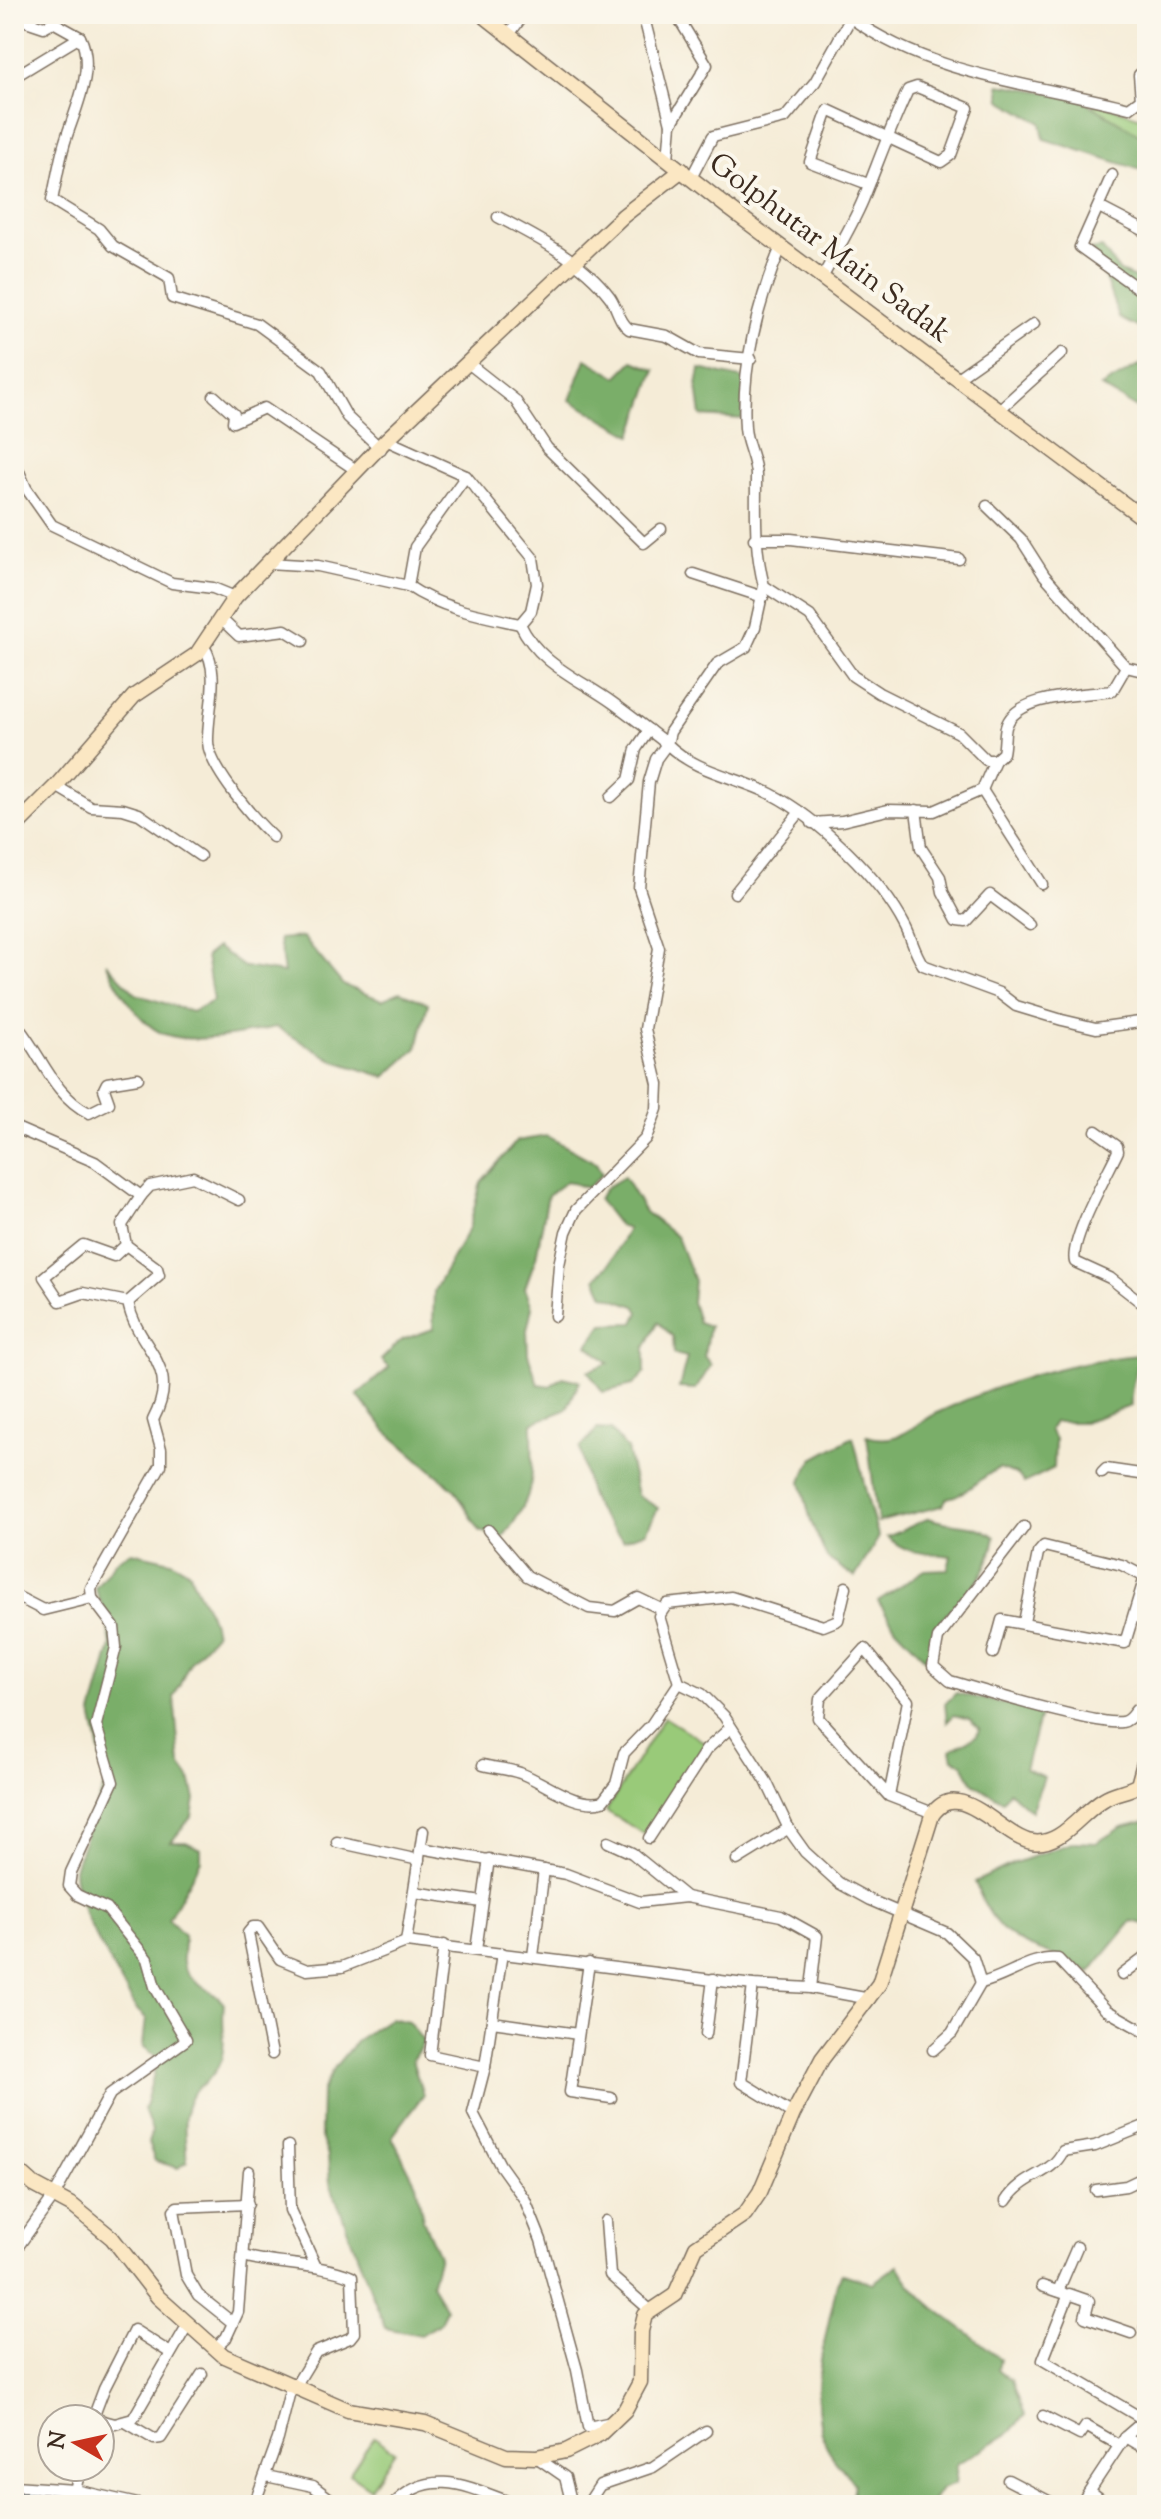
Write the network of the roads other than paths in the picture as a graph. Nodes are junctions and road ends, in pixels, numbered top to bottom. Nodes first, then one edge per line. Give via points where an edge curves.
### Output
1 (482, 14) edge
2 (524, 14) edge
3 (643, 14) edge
4 (676, 14) edge
5 (852, 16) edge
6 (14, 17) edge
7 (54, 18) edge
8 (508, 36) junction
9 (80, 37) junction
10 (1147, 68) edge
11 (14, 77) edge
12 (671, 124) junction
13 (887, 136) junction
14 (668, 159) junction
15 (687, 174) junction
16 (1112, 175) dead end
17 (868, 184) junction
18 (1099, 207) junction
19 (498, 217) dead end
20 (1147, 232) edge
21 (781, 247) junction
22 (573, 263) junction
23 (822, 278) junction
24 (1147, 295) edge
25 (1034, 324) dead end
26 (1062, 353) dead end
27 (751, 359) junction
28 (468, 363) junction
29 (957, 378) junction
30 (214, 396) dead end
31 (999, 410) junction
32 (384, 445) junction
33 (14, 460) edge
34 (356, 470) junction
35 (466, 476) junction
36 (987, 506) dead end
37 (1147, 521) edge
38 (661, 529) dead end
39 (754, 539) junction
40 (959, 559) dead end
41 (268, 563) junction
42 (693, 574) dead end
43 (408, 586) junction
44 (763, 592) junction
45 (235, 597) junction
46 (220, 618) junction
47 (520, 624) junction
48 (303, 641) dead end
49 (203, 645) junction
50 (1126, 667) junction
51 (1147, 672) edge
52 (649, 730) junction
53 (667, 744) junction
54 (995, 760) junction
55 (56, 786) junction
56 (982, 790) junction
57 (611, 797) dead end
58 (916, 810) junction
59 (800, 812) junction
60 (812, 823) junction
61 (14, 828) edge
62 (273, 837) dead end
63 (200, 856) dead end
64 (1042, 884) dead end
65 (735, 893) dead end
66 (1030, 925) dead end
67 (1147, 1021) edge
68 (14, 1022) edge
69 (138, 1078) dead end
70 (14, 1127) edge
71 (1096, 1131) dead end
72 (141, 1196) junction
73 (239, 1200) dead end
74 (126, 1245) junction
75 (128, 1302) junction
76 (1147, 1307) edge
77 (555, 1316) dead end
78 (1102, 1473) dead end
79 (1147, 1475) edge
80 (1024, 1527) dead end
81 (488, 1530) dead end
82 (1147, 1555) edge
83 (1146, 1577) edge
84 (846, 1587) dead end
85 (14, 1595) edge
86 (92, 1598) junction
87 (661, 1609) junction
88 (1024, 1622) junction
89 (993, 1653) dead end
90 (679, 1683) junction
91 (1147, 1713) edge
92 (730, 1728) junction
93 (1147, 1752) edge
94 (483, 1765) dead end
95 (889, 1796) junction
96 (933, 1813) junction
97 (789, 1828) junction
98 (423, 1831) dead end
99 (649, 1838) dead end
100 (337, 1842) dead end
101 (608, 1842) dead end
102 (420, 1854) junction
103 (489, 1859) junction
104 (737, 1860) dead end
105 (544, 1870) junction
106 (414, 1892) junction
107 (686, 1897) junction
108 (482, 1902) junction
109 (901, 1913) junction
110 (406, 1942) junction
111 (444, 1945) junction
112 (476, 1950) junction
113 (502, 1953) junction
114 (533, 1956) junction
115 (1147, 1956) edge
116 (589, 1963) junction
117 (1122, 1975) dead end
118 (713, 1979) junction
119 (981, 1983) junction
120 (753, 1985) junction
121 (811, 1988) junction
122 (870, 1999) junction
123 (492, 2022) junction
124 (1147, 2033) edge
125 (578, 2034) junction
126 (706, 2034) dead end
127 (933, 2050) dead end
128 (272, 2054) dead end
129 (485, 2067) junction
130 (611, 2098) dead end
131 (793, 2114) junction
132 (1147, 2125) edge
133 (288, 2146) dead end
134 (14, 2167) edge
135 (249, 2171) dead end
136 (1147, 2176) edge
137 (1096, 2190) dead end
138 (54, 2196) junction
139 (1006, 2201) dead end
140 (248, 2204) junction
141 (606, 2221) dead end
142 (1077, 2247) dead end
143 (14, 2252) edge
144 (243, 2256) junction
145 (316, 2267) junction
146 (1042, 2286) dead end
147 (1064, 2293) junction
148 (650, 2310) junction
149 (233, 2323) junction
150 (188, 2324) junction
151 (1131, 2333) dead end
152 (216, 2347) junction
153 (169, 2352) junction
154 (202, 2374) dead end
155 (294, 2384) junction
156 (100, 2403) edge
157 (1043, 2416) dead end
158 (1145, 2419) edge
159 (116, 2422) edge
160 (613, 2422) junction
161 (127, 2423) junction
162 (706, 2431) dead end
163 (1122, 2441) junction
164 (1147, 2450) edge
165 (536, 2457) junction
166 (266, 2476) junction
167 (1008, 2480) dead end
168 (77, 2483) edge
169 (14, 2486) edge
170 (75, 2490) junction
171 (1090, 2491) junction
172 (256, 2504) edge
173 (570, 2504) edge
174 (142, 2505) edge
175 (338, 2505) edge
176 (393, 2505) edge
177 (517, 2505) edge
178 (587, 2505) edge
179 (1056, 2505) edge
180 (1080, 2505) edge
181 (1108, 2505) edge

1 - 8 street, Golphutar Main Sadak
2 - 8 street
3 - 12 street
4 - 12 street via 707,65
5 - 10 street via 874,35 963,71 1129,108 1141,99 1139,75
5 - 15 street via 815,82 785,118 713,136
6 - 7 street via 44,27
7 - 9 street
8 - 14 street, Golphutar Main Sadak
9 - 11 street
9 - 32 street via 87,50 79,105 52,200 99,229 113,246 169,278 172,298 257,324 321,371 347,417
12 - 14 street
13 - 13 street via 913,87 969,112 947,161
13 - 17 street
13 - 17 street via 828,110 810,162
14 - 15 street, Golphutar Main Sadak
15 - 21 street, Golphutar Main Sadak
15 - 22 street via 623,216
16 - 18 street
17 - 23 street
18 - 20 street
18 - 24 street via 1080,247
19 - 22 street
21 - 23 street, Golphutar Main Sadak
21 - 27 street via 759,311
22 - 27 street via 610,297 629,329 667,336 699,354
22 - 28 street
23 - 29 street, Golphutar Main Sadak
25 - 29 street
26 - 31 street
27 - 39 street via 745,430 756,473
28 - 32 street
28 - 38 street via 515,400 547,448 644,543
29 - 31 street, Golphutar Main Sadak
30 - 34 street via 234,414 233,422 264,408
31 - 37 street, Golphutar Main Sadak
32 - 34 street
32 - 35 street
33 - 45 street via 52,525 172,583 213,588
34 - 41 street
35 - 43 street via 415,547
35 - 47 street via 533,558 537,584 531,611
36 - 50 street via 1021,539 1044,575
39 - 40 street
39 - 44 street
41 - 43 street via 318,566
41 - 45 street
42 - 44 street
43 - 47 street via 471,613
44 - 53 street via 746,647 717,664
44 - 54 street via 810,616 853,676 959,733 986,760
45 - 46 street
46 - 48 street via 239,636 285,630
46 - 49 street
47 - 52 street via 528,641 550,662
49 - 55 street via 134,696
49 - 62 street via 213,687 208,744 218,770
50 - 51 street
50 - 54 street via 1112,691 1049,698 1014,715 1003,753
52 - 53 street
52 - 57 street via 636,749 629,780
53 - 59 street via 682,758 769,793
53 - 77 street via 649,782 639,888 659,948 645,1029 658,1084 657,1109 646,1138 576,1210 559,1265
54 - 56 street
55 - 61 street
55 - 63 street via 91,807 139,814
56 - 58 street via 934,811
56 - 64 street
58 - 60 street
58 - 66 street via 921,848 958,920 966,921 990,895
59 - 60 street
59 - 65 street
60 - 67 street via 876,883 923,965 1062,1020 1096,1028
68 - 69 street via 37,1049 43,1069 89,1113 109,1103 107,1083
70 - 72 street via 95,1162
71 - 76 street via 1118,1151 1080,1238 1075,1262 1110,1278
72 - 73 street via 150,1186 193,1177
72 - 74 street via 122,1225
74 - 75 street via 159,1275
74 - 75 street via 114,1256 83,1245 44,1277 60,1301 83,1293
75 - 86 street via 131,1322 153,1348 163,1372 162,1402 153,1420 161,1465 91,1588
78 - 79 street via 1106,1469
80 - 91 street via 938,1638 933,1666 950,1681 1088,1717 1119,1722 1136,1710
81 - 87 street via 527,1576 578,1603 615,1611 638,1598
82 - 83 street
83 - 88 street via 1125,1643
83 - 88 street via 1122,1565 1044,1546 1038,1553
84 - 87 street via 838,1620 823,1626 731,1597
85 - 86 street via 43,1610
86 - 138 street via 114,1627 116,1647 96,1725 113,1782 69,1886 107,1909 147,1959 155,1987 186,2040 110,2094
87 - 90 street
88 - 89 street via 999,1623
90 - 92 street via 702,1694
90 - 94 street via 624,1753 616,1784 603,1801 589,1802
92 - 97 street via 766,1781
92 - 99 street via 706,1750
93 - 96 street via 1138,1785 1103,1799 1058,1837 1043,1843 1014,1836 961,1802 947,1802
95 - 95 street via 818,1718 820,1699 865,1649 908,1701
95 - 96 street
96 - 109 street
97 - 104 street
97 - 109 street via 805,1852 839,1883
98 - 102 street
100 - 102 street
101 - 107 street via 632,1853
102 - 103 street
102 - 106 street
103 - 105 street
103 - 108 street
105 - 107 street via 589,1880 640,1902
105 - 114 street
106 - 108 street
106 - 110 street
107 - 121 street via 781,1916 809,1929 817,1936
108 - 112 street
109 - 119 street via 963,1946
109 - 122 street
110 - 111 street
110 - 128 street via 342,1967 307,1970 280,1959 253,1927 248,1933
111 - 112 street
111 - 129 street via 430,2055
112 - 113 street
113 - 114 street
113 - 123 street
114 - 116 street
115 - 117 street
116 - 118 street
116 - 125 street
118 - 120 street
118 - 126 street
119 - 124 street via 1044,1959 1058,1959 1106,2010
119 - 127 street via 952,2033
120 - 121 street
120 - 131 street via 741,2082
121 - 122 street
122 - 131 street via 834,2041
123 - 125 street
123 - 129 street
125 - 130 street via 570,2092
129 - 160 street via 473,2113 476,2123 525,2200 541,2240 588,2427
131 - 148 street via 752,2205 738,2220 703,2240 690,2256 675,2295
132 - 139 street via 1095,2146 1063,2151 1053,2166 1020,2182
133 - 145 street via 290,2210
134 - 138 street
135 - 140 street
136 - 137 street via 1126,2186
138 - 143 street
138 - 150 street via 112,2238 158,2297
140 - 144 street
140 - 149 street via 174,2210 186,2275 198,2295
141 - 148 street via 610,2275
142 - 147 street
144 - 145 street via 286,2267
144 - 149 street
145 - 155 street via 352,2277 354,2333 316,2352
146 - 147 street
147 - 151 street via 1089,2301 1085,2317
147 - 158 street via 1043,2360
148 - 160 street via 642,2322 638,2391
149 - 152 street
150 - 152 street
150 - 153 street
152 - 155 street via 235,2362
153 - 156 street via 134,2330
153 - 161 street
154 - 161 street via 161,2438
155 - 165 street via 348,2410 425,2423 506,2456
155 - 166 street
157 - 163 street via 1080,2435 1086,2426
158 - 163 street
159 - 161 street
160 - 165 street via 580,2446
162 - 178 street via 653,2467 600,2485
163 - 164 street
163 - 171 street
165 - 173 street via 565,2477
166 - 172 street
166 - 175 street via 313,2486
167 - 179 street
168 - 170 street
169 - 170 street
170 - 174 street
171 - 180 street
171 - 181 street
176 - 177 street via 412,2488 438,2480

